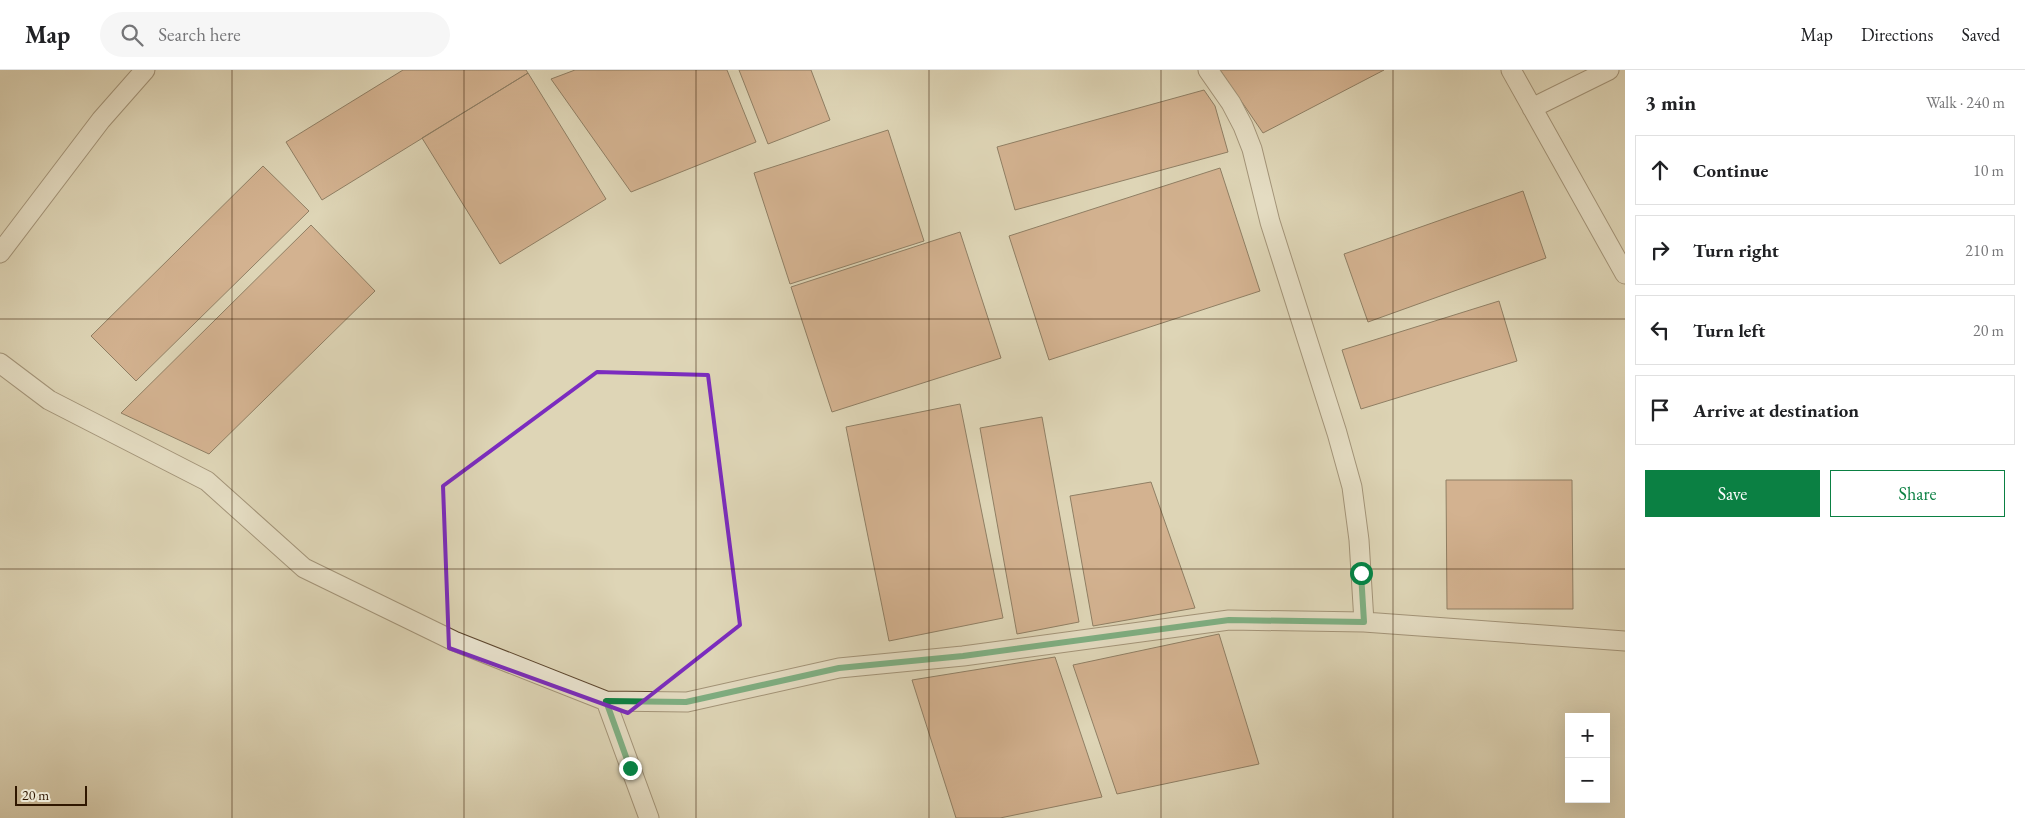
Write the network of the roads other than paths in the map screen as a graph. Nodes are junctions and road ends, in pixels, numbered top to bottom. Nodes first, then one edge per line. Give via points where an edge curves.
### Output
1 (145, 70) edge
2 (1208, 70) edge
3 (1511, 70) edge
4 (1610, 70) edge
5 (1532, 108) junction
6 (0, 253) edge
7 (1625, 274) edge
8 (0, 363) edge
9 (1364, 622) junction
10 (1625, 641) edge
11 (606, 701) junction
12 (649, 818) edge

1 - 6 street via 101,120
2 - 9 street via 1231,103 1252,149 1270,222 1337,433 1356,513
3 - 5 street
4 - 5 street
5 - 7 street
8 - 11 street via 49,400 206,481 304,568 454,641
9 - 10 street
9 - 11 street via 1229,620 963,656 839,668 686,702
11 - 12 street

